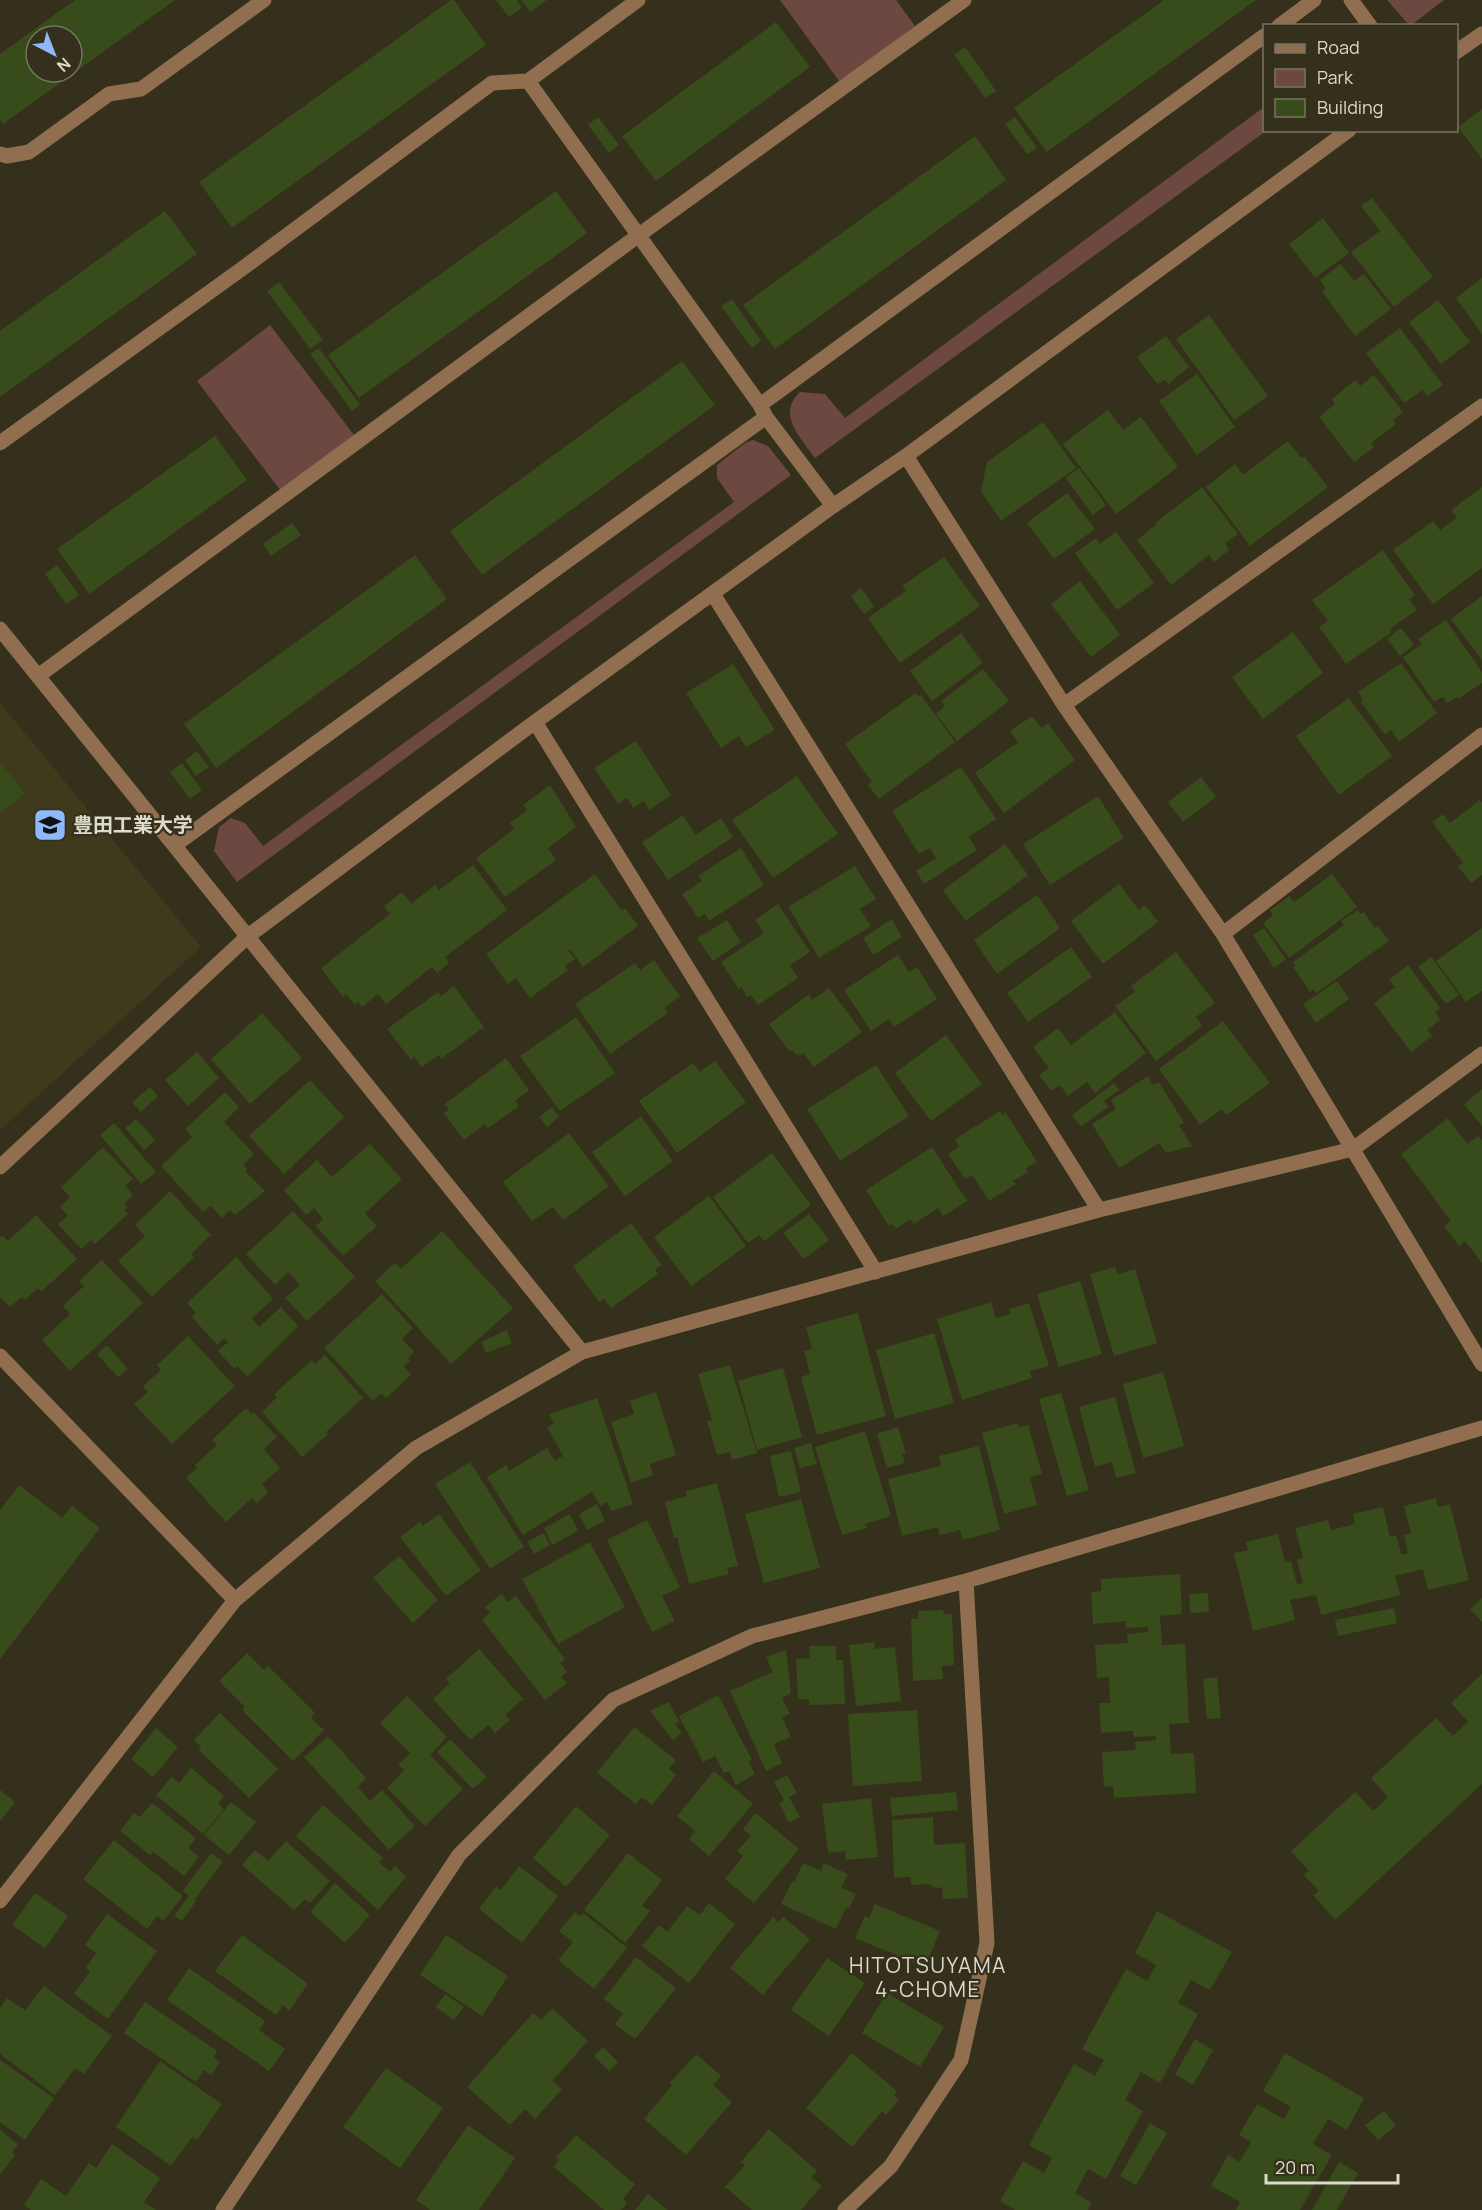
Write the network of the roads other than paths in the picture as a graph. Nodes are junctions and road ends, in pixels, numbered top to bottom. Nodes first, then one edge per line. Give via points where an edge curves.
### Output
1 (264, 0) edge
2 (638, 0) edge
3 (964, 0) edge
4 (1314, 0) edge
5 (1351, 0) edge
6 (1282, 24) edge
7 (1369, 24) edge
8 (1482, 33) edge
9 (1263, 37) edge
10 (1458, 51) edge
11 (528, 81) junction
12 (1346, 132) edge
13 (0, 154) edge
14 (639, 235) junction
15 (1482, 406) edge
16 (763, 411) junction
17 (0, 443) edge
18 (906, 456) junction
19 (833, 506) junction
20 (713, 594) junction
21 (0, 629) edge
22 (38, 676) junction
23 (1064, 705) junction
24 (535, 722) junction
25 (1482, 735) edge
26 (175, 845) junction
27 (1223, 934) junction
28 (248, 936) junction
29 (1482, 1054) edge
30 (1353, 1149) junction
31 (0, 1167) edge
32 (1099, 1210) junction
33 (876, 1272) junction
34 (582, 1352) junction
35 (0, 1356) edge
36 (1482, 1364) edge
37 (1482, 1428) edge
38 (966, 1581) junction
39 (236, 1600) junction
40 (0, 1901) edge
41 (223, 2210) edge
42 (845, 2210) edge

1 - 13 street via 141,89 109,94 29,152
2 - 11 street
3 - 14 street
4 - 6 street
5 - 7 street
8 - 10 street
9 - 16 street
11 - 14 street
11 - 17 street via 492,83
12 - 18 street
14 - 16 street
14 - 22 street
15 - 23 street
16 - 19 street
16 - 26 street
18 - 19 street
18 - 23 street
19 - 20 street
20 - 24 street
20 - 32 street
21 - 22 street
22 - 26 street
23 - 27 street
24 - 28 street
24 - 33 street
25 - 27 street
26 - 28 street
27 - 30 street
28 - 31 street
28 - 34 street
29 - 30 street
30 - 32 street
30 - 36 street
32 - 33 street
33 - 34 street
34 - 39 street via 416,1448
35 - 39 street
37 - 38 street
38 - 41 street via 752,1636 613,1700 459,1855
38 - 42 street via 987,1943 961,2060 891,2166
39 - 40 street

